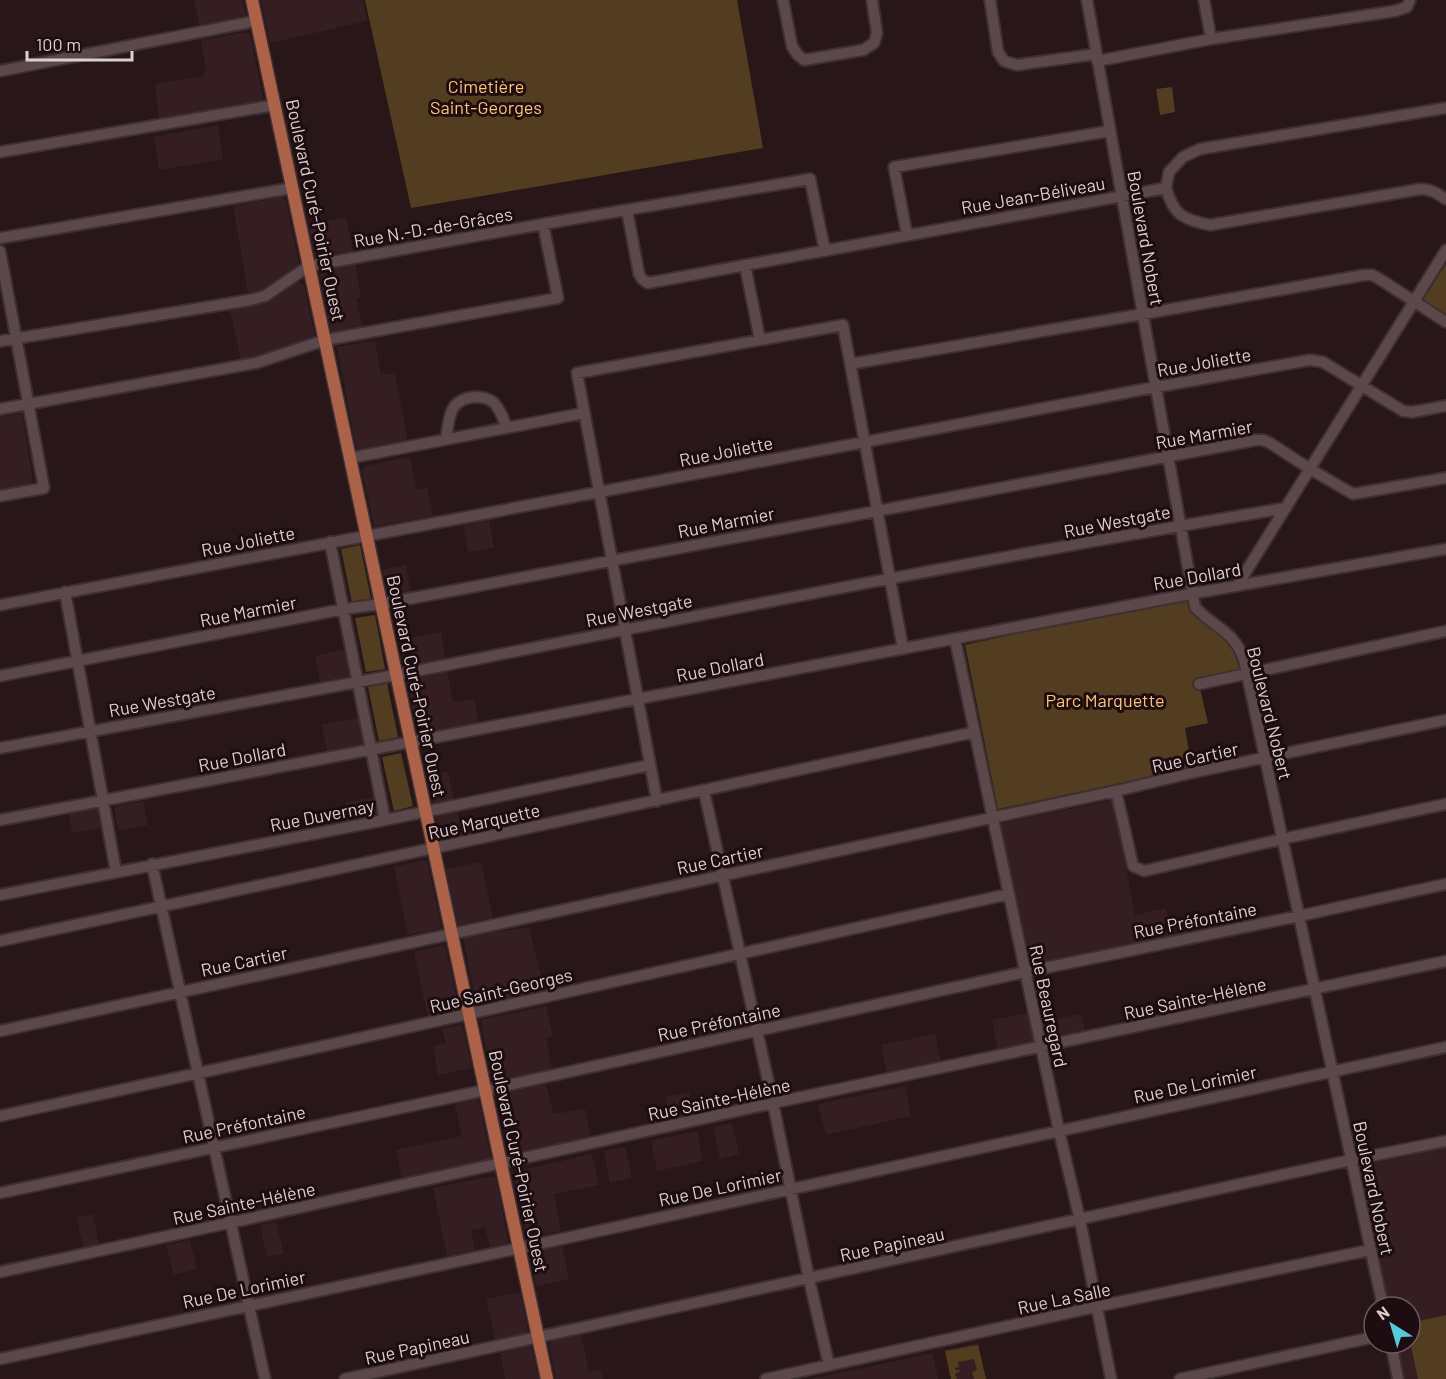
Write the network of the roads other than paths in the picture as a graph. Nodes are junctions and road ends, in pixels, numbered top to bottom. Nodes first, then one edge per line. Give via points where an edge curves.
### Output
1 (252, 0) edge
2 (783, 0) edge
3 (872, 0) edge
4 (990, 0) edge
5 (1087, 0) edge
6 (1204, 0) edge
7 (1410, 0) edge
8 (256, 21) junction
9 (1211, 39) junction
10 (1097, 57) junction
11 (0, 71) edge
12 (274, 105) junction
13 (1446, 108) edge
14 (1110, 131) junction
15 (0, 152) edge
16 (292, 188) junction
17 (1166, 188) junction
18 (1122, 196) junction
19 (1446, 199) edge
20 (627, 210) junction
21 (543, 224) junction
22 (907, 235) junction
23 (0, 238) edge
24 (1446, 250) edge
25 (0, 251) edge
26 (825, 251) junction
27 (745, 265) junction
28 (309, 266) junction
29 (1414, 301) junction
30 (1143, 314) junction
31 (1446, 322) edge
32 (16, 339) junction
33 (325, 340) junction
34 (760, 340) junction
35 (0, 341) edge
36 (850, 363) junction
37 (1362, 385) junction
38 (1156, 387) junction
39 (28, 404) junction
40 (1446, 406) edge
41 (0, 409) edge
42 (584, 413) junction
43 (507, 427) junction
44 (446, 439) junction
45 (865, 442) junction
46 (1168, 457) junction
47 (350, 458) junction
48 (1310, 469) junction
49 (1446, 478) edge
50 (599, 492) junction
51 (0, 496) edge
52 (1286, 508) junction
53 (878, 511) junction
54 (1180, 526) junction
55 (367, 536) junction
56 (330, 542) junction
57 (1446, 549) edge
58 (612, 560) junction
59 (890, 579) junction
60 (1238, 586) junction
61 (65, 592) junction
62 (1193, 594) junction
63 (381, 604) junction
64 (0, 605) edge
65 (344, 609) junction
66 (624, 629) junction
67 (1446, 631) edge
68 (955, 639) junction
69 (903, 649) junction
70 (78, 661) junction
71 (396, 674) junction
72 (1247, 674) junction
73 (0, 676) edge
74 (358, 682) junction
75 (1199, 684) dead end
76 (638, 699) junction
77 (1446, 720) edge
78 (91, 731) junction
79 (975, 732) junction
80 (411, 742) junction
81 (0, 748) edge
82 (371, 750) junction
83 (1265, 759) junction
84 (650, 765) junction
85 (704, 791) junction
86 (1116, 791) junction
87 (103, 800) junction
88 (657, 801) junction
89 (1446, 804) edge
90 (426, 811) junction
91 (993, 817) junction
92 (0, 820) edge
93 (385, 820) junction
94 (1282, 838) junction
95 (434, 848) junction
96 (152, 864) junction
97 (116, 872) junction
98 (723, 875) junction
99 (1446, 884) edge
100 (1009, 894) junction
101 (0, 895) edge
102 (161, 906) junction
103 (1299, 916) junction
104 (452, 933) junction
105 (0, 941) edge
106 (740, 953) junction
107 (1446, 962) edge
108 (1025, 972) junction
109 (1314, 990) junction
110 (180, 992) junction
111 (470, 1014) junction
112 (757, 1030) junction
113 (0, 1031) edge
114 (1041, 1047) junction
115 (1446, 1047) edge
116 (1332, 1071) junction
117 (198, 1074) junction
118 (486, 1090) junction
119 (773, 1104) junction
120 (0, 1116) edge
121 (1059, 1131) junction
122 (1446, 1141) edge
123 (214, 1147) junction
124 (1351, 1160) junction
125 (502, 1164) junction
126 (790, 1189) junction
127 (0, 1193) edge
128 (1080, 1220) junction
129 (231, 1223) junction
130 (520, 1248) junction
131 (1370, 1250) junction
132 (0, 1272) edge
133 (809, 1279) junction
134 (1380, 1295) edge
135 (249, 1305) junction
136 (1096, 1307) junction
137 (539, 1337) junction
138 (1362, 1340) edge
139 (1393, 1355) edge
140 (0, 1359) edge
141 (829, 1365) junction
142 (265, 1379) edge
143 (345, 1379) edge
144 (547, 1379) edge
145 (766, 1379) edge
146 (1111, 1379) edge
147 (1180, 1379) edge
148 (1398, 1379) edge

1 - 8 main road, Boulevard Curé-Poirier Ouest
2 - 3 street via 792,46 804,60 863,50 874,43 877,33
4 - 10 street via 998,52 1004,61 1017,65
5 - 10 street, Boulevard Nobert
6 - 9 street
7 - 9 street via 1407,7 1395,11
8 - 11 street
8 - 12 main road, Boulevard Curé-Poirier Ouest
9 - 10 street
10 - 14 street, Boulevard Nobert
12 - 15 street
12 - 16 main road, Boulevard Curé-Poirier Ouest
13 - 17 street via 1200,148 1183,157 1169,172
14 - 18 street, Boulevard Nobert
14 - 22 street via 894,167
16 - 23 street
16 - 28 main road, Boulevard Curé-Poirier Ouest
17 - 18 street, Rue Jean-Béliveau
17 - 19 street via 1169,202 1177,211 1188,220 1210,225 1421,189
18 - 22 street, Rue Jean-Béliveau
18 - 30 street, Boulevard Nobert
20 - 21 street, Rue N.-D.-de-Grâces
20 - 26 street, Rue N.-D.-de-Grâces via 810,179
20 - 27 street, Rue Jean-Béliveau via 639,274 648,283
21 - 28 street, Rue N.-D.-de-Grâces
21 - 33 street via 558,298
22 - 26 street, Rue Jean-Béliveau
24 - 29 street
25 - 32 street
26 - 27 street, Rue Jean-Béliveau
27 - 34 street
28 - 32 street, Rue N.-D.-de-Grâces via 265,296 250,300
28 - 33 main road, Boulevard Curé-Poirier Ouest
29 - 30 street via 1378,278 1364,275
29 - 31 street
29 - 37 street
30 - 36 street
30 - 38 street, Boulevard Nobert
32 - 35 street, Rue N.-D.-de-Grâces
32 - 39 street
33 - 39 street via 256,363
33 - 47 main road, Boulevard Curé-Poirier Ouest
34 - 36 street via 843,325
34 - 42 street via 577,374
36 - 45 street
37 - 38 street, Rue Joliette via 1323,362 1310,360
37 - 40 street, Rue Joliette via 1407,412
37 - 48 street
38 - 45 street, Rue Joliette
38 - 46 street, Boulevard Nobert
39 - 41 street
39 - 51 street via 44,488
42 - 43 street
42 - 50 street
43 - 44 street
43 - 44 street via 492,401 482,397 460,400 449,417
44 - 47 street
45 - 50 street, Rue Joliette
45 - 53 street
46 - 48 street, Rue Marmier via 1263,440
46 - 53 street, Rue Marmier
46 - 54 street, Boulevard Nobert
47 - 55 main road, Boulevard Curé-Poirier Ouest
48 - 49 street, Rue Marmier via 1353,494
48 - 52 street
50 - 55 street, Rue Joliette
50 - 58 street
52 - 54 street, Rue Westgate
52 - 60 street
53 - 58 street, Rue Marmier
53 - 59 street
54 - 59 street, Rue Westgate
54 - 62 street, Boulevard Nobert
55 - 56 street, Rue Joliette
55 - 63 main road, Boulevard Curé-Poirier Ouest
56 - 61 street, Rue Joliette
56 - 65 street
57 - 60 street, Rue Dollard
58 - 63 street, Rue Marmier
58 - 66 street
59 - 66 street, Rue Westgate
59 - 69 street
60 - 62 street, Rue Dollard
61 - 64 street, Rue Joliette
61 - 70 street
62 - 68 street, Rue Dollard
62 - 72 street, Boulevard Nobert via 1195,607 1240,648
63 - 65 street, Rue Marmier
63 - 71 main road, Boulevard Curé-Poirier Ouest
65 - 70 street, Rue Marmier
65 - 74 street
66 - 71 street, Rue Westgate
66 - 76 street
67 - 72 street
68 - 69 street, Rue Dollard
68 - 79 street, Rue Beauregard
69 - 76 street, Rue Dollard
70 - 73 street, Rue Marmier
70 - 78 street
71 - 74 street, Rue Westgate
71 - 80 main road, Boulevard Curé-Poirier Ouest
72 - 75 street
72 - 83 street, Boulevard Nobert
74 - 78 street, Rue Westgate
74 - 82 street
76 - 80 street, Rue Dollard
76 - 84 street
77 - 83 street, Rue Cartier
78 - 81 street, Rue Westgate
78 - 87 street
79 - 85 street, Rue Marquette
79 - 91 street, Rue Beauregard
80 - 82 street, Rue Dollard
80 - 90 main road, Boulevard Curé-Poirier Ouest
82 - 87 street, Rue Dollard
82 - 93 street
83 - 86 street, Rue Cartier
83 - 94 street, Boulevard Nobert
84 - 88 street
84 - 90 street, Rue Duvernay
85 - 88 street, Rue Marquette
85 - 98 street
86 - 91 street, Rue Cartier
86 - 94 street via 1132,866 1144,871
87 - 92 street, Rue Dollard
87 - 97 street
88 - 95 street, Rue Marquette
89 - 94 street
90 - 93 street, Rue Duvernay
90 - 95 main road, Boulevard Curé-Poirier Ouest
91 - 98 street, Rue Cartier
91 - 100 street, Rue Beauregard
93 - 96 street, Rue Duvernay
94 - 103 street, Boulevard Nobert
95 - 102 street, Rue Marquette
95 - 104 main road, Boulevard Curé-Poirier Ouest
96 - 97 street, Rue Duvernay
96 - 102 street
97 - 101 street, Rue Duvernay
98 - 104 street, Rue Cartier
98 - 106 street
99 - 103 street, Rue Préfontaine
100 - 106 street, Rue Saint-Georges
100 - 108 street, Rue Beauregard
102 - 105 street, Rue Marquette
102 - 110 street
103 - 108 street, Rue Préfontaine
103 - 109 street, Boulevard Nobert
104 - 110 street, Rue Cartier
104 - 111 main road, Boulevard Curé-Poirier Ouest
106 - 111 street, Rue Saint-Georges
106 - 112 street
107 - 109 street, Rue Sainte-Hélène
108 - 112 street, Rue Préfontaine
108 - 114 street, Rue Beauregard
109 - 114 street, Rue Sainte-Hélène
109 - 116 street, Boulevard Nobert
110 - 113 street, Rue Cartier
110 - 117 street
111 - 117 street, Rue Saint-Georges
111 - 118 main road, Boulevard Curé-Poirier Ouest
112 - 118 street, Rue Préfontaine
112 - 119 street
114 - 119 street, Rue Sainte-Hélène
114 - 121 street, Rue Beauregard
115 - 116 street, Rue De Lorimier
116 - 121 street, Rue De Lorimier
116 - 124 street, Boulevard Nobert
117 - 120 street, Rue Saint-Georges
117 - 123 street
118 - 123 street, Rue Préfontaine
118 - 125 main road, Boulevard Curé-Poirier Ouest
119 - 125 street, Rue Sainte-Hélène
119 - 126 street
121 - 126 street, Rue De Lorimier
121 - 128 street, Rue Beauregard
122 - 124 street, Rue Papineau
123 - 127 street, Rue Préfontaine
123 - 129 street
124 - 128 street, Rue Papineau
124 - 131 street, Boulevard Nobert
125 - 129 street, Rue Sainte-Hélène
125 - 130 main road, Boulevard Curé-Poirier Ouest
126 - 130 street, Rue De Lorimier
126 - 133 street
128 - 133 street, Rue Papineau
128 - 136 street, Rue Beauregard
129 - 132 street, Rue Sainte-Hélène
129 - 135 street
130 - 135 street, Rue De Lorimier
130 - 137 main road, Boulevard Curé-Poirier Ouest
131 - 134 street, Boulevard Nobert
131 - 136 street, Rue La Salle
133 - 137 street, Rue Papineau
133 - 141 street
135 - 140 street, Rue De Lorimier
135 - 142 street
136 - 141 street, Rue La Salle
136 - 146 street, Rue Beauregard
137 - 143 street, Rue Papineau
137 - 144 main road, Boulevard Curé-Poirier Ouest
138 - 147 street
139 - 148 street
141 - 145 street, Rue La Salle

